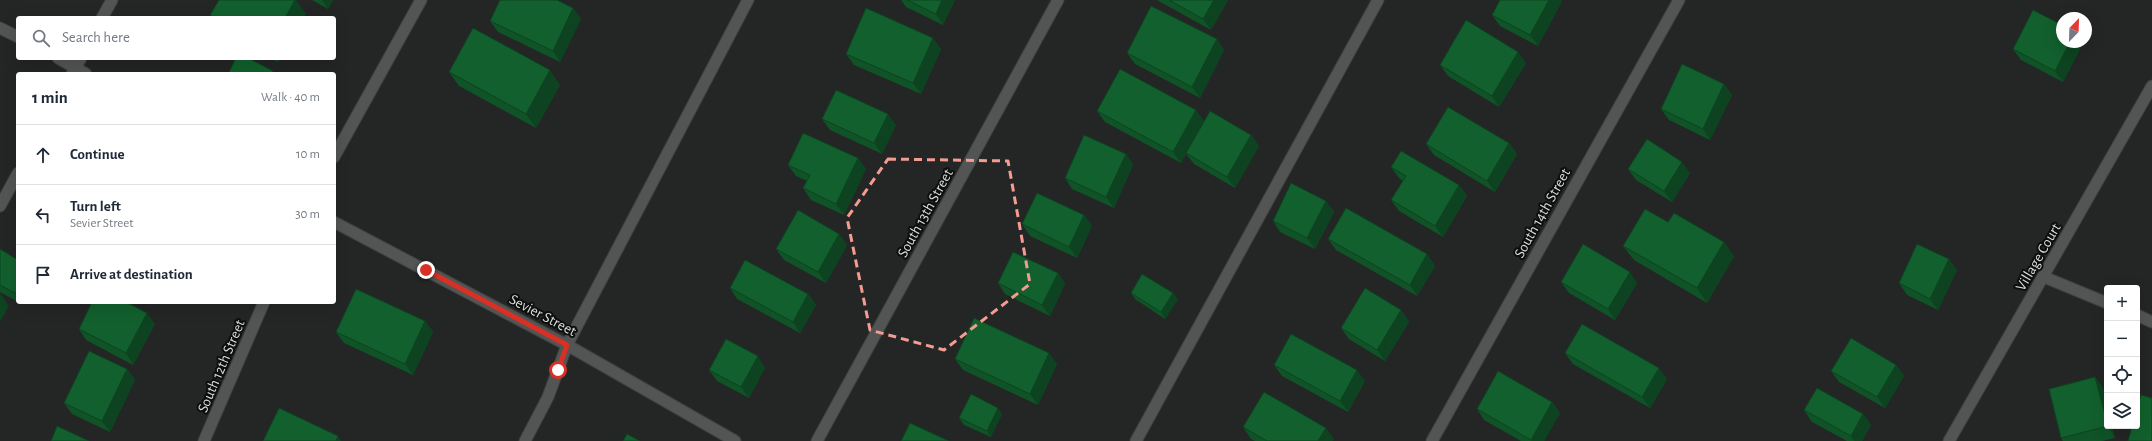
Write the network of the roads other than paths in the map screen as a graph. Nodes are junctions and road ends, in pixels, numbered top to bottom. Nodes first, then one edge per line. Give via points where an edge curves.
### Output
1 (112, 0) edge
2 (421, 0) edge
3 (748, 0) edge
4 (1058, 0) edge
5 (1378, 0) edge
6 (1679, 0) edge
7 (103, 16) edge
8 (0, 28) edge
9 (16, 36) edge
10 (62, 60) edge
11 (76, 67) edge
12 (2152, 86) edge
13 (336, 152) edge
14 (16, 177) edge
15 (0, 206) edge
16 (336, 223) edge
17 (2044, 277) junction
18 (2104, 302) edge
19 (263, 304) edge
20 (2140, 316) edge
21 (2152, 322) edge
22 (567, 345) junction
23 (204, 441) edge
24 (525, 441) edge
25 (735, 441) edge
26 (817, 441) edge
27 (1136, 441) edge
28 (1432, 441) edge
29 (1949, 441) edge

1 - 7 street
2 - 13 street
3 - 22 street
4 - 26 street, South 13th Street
5 - 27 street
6 - 28 street, South 14th Street
8 - 9 street
10 - 11 street
12 - 17 street, Village Court
14 - 15 street
16 - 22 street, Sevier Street
17 - 18 street
17 - 29 street, Village Court
19 - 23 street, South 12th Street
20 - 21 street
22 - 24 street via 548,397
22 - 25 street, Sevier Street

